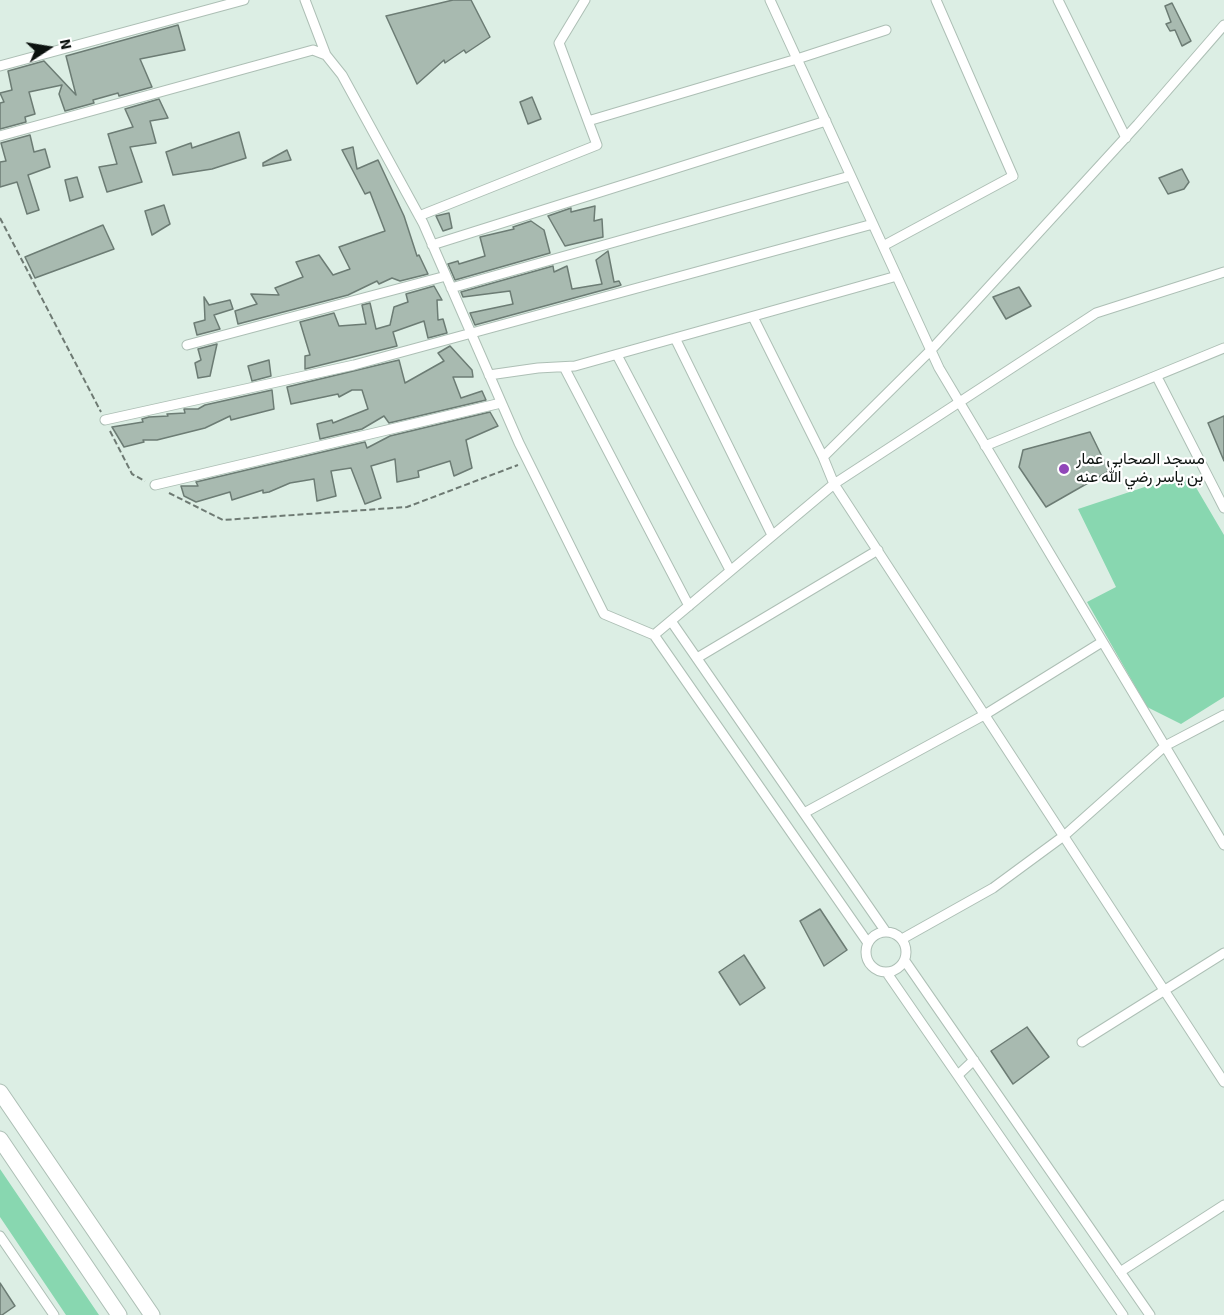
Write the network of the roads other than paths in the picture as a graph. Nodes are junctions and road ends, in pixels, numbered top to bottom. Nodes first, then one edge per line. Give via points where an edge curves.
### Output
1 (244, 0) edge
2 (305, 0) edge
3 (585, 0) edge
4 (770, 0) edge
5 (936, 0) edge
6 (1058, 0) edge
7 (1224, 25) edge
8 (886, 30) dead end
9 (326, 55) junction
10 (797, 59) junction
11 (0, 66) edge
12 (588, 121) junction
13 (826, 121) junction
14 (0, 136) edge
15 (1125, 138) junction
16 (850, 176) junction
17 (419, 216) junction
18 (873, 224) junction
19 (432, 244) junction
20 (883, 246) junction
21 (1224, 272) edge
22 (446, 276) junction
23 (897, 276) junction
24 (451, 288) junction
25 (753, 317) junction
26 (472, 335) junction
27 (675, 338) junction
28 (187, 345) dead end
29 (1224, 348) edge
30 (931, 350) junction
31 (617, 355) junction
32 (564, 367) junction
33 (489, 375) junction
34 (1157, 377) junction
35 (960, 401) junction
36 (501, 403) junction
37 (105, 420) road end
38 (985, 446) junction
39 (823, 457) junction
40 (834, 484) junction
41 (155, 485) road end
42 (1224, 508) edge
43 (772, 535) junction
44 (878, 550) junction
45 (730, 570) junction
46 (689, 606) junction
47 (671, 621) junction
48 (654, 635) junction
49 (1102, 642) junction
50 (697, 658) junction
51 (986, 714) junction
52 (1224, 715) edge
53 (1165, 746) junction
54 (804, 813) junction
55 (1065, 835) junction
56 (1224, 845) edge
57 (886, 932) junction
58 (902, 939) junction
59 (868, 943) junction
60 (1224, 953) edge
61 (905, 961) junction
62 (887, 973) junction
63 (1165, 990) junction
64 (1082, 1042) dead end
65 (974, 1060) junction
66 (958, 1075) junction
67 (1224, 1082) edge
68 (0, 1092) edge
69 (0, 1139) edge
70 (1224, 1204) edge
71 (0, 1236) edge
72 (1120, 1272) junction
73 (54, 1315) edge
74 (120, 1315) edge
75 (152, 1315) edge
76 (1123, 1315) edge
77 (1150, 1315) edge

1 - 11 street
2 - 9 street
3 - 12 street via 559,43
4 - 10 street
5 - 20 street via 1013,176
6 - 15 street
7 - 15 street
8 - 10 street
9 - 14 street via 313,50
9 - 17 street via 342,75
10 - 12 street
10 - 13 street
12 - 17 street via 597,145
13 - 16 street
13 - 19 street
15 - 30 street
16 - 18 street
16 - 24 street
17 - 19 street
18 - 20 street
18 - 26 street
19 - 22 street
20 - 23 street
21 - 35 street via 1096,313
22 - 24 street
22 - 28 street
23 - 25 street
23 - 30 street
24 - 26 street
25 - 27 street
25 - 39 street
26 - 33 street
26 - 37 street
27 - 31 street
27 - 43 street
29 - 34 street
30 - 35 street
30 - 39 street
31 - 32 street
31 - 45 street
32 - 33 street
32 - 46 street
33 - 36 street
34 - 38 street
34 - 42 street
35 - 38 street
35 - 40 street
36 - 41 street
36 - 48 street via 604,614
38 - 49 street
39 - 40 street
40 - 43 street
40 - 44 street
43 - 45 street
44 - 50 street
44 - 51 street
45 - 46 street
46 - 47 street
47 - 48 street
47 - 50 street
48 - 59 street
49 - 51 street
49 - 53 street
50 - 54 street
51 - 54 street
51 - 55 street
52 - 53 street
53 - 55 street
53 - 56 street
54 - 57 street
55 - 58 street via 993,888
55 - 63 street
57 - 58 street
57 - 59 street via 875,934
58 - 61 street via 907,950
59 - 62 street via 869,963
60 - 63 street
61 - 62 street
61 - 65 street
62 - 66 street
63 - 64 street
63 - 67 street
65 - 66 street
65 - 72 street
66 - 76 street
68 - 75 main road
69 - 74 main road
70 - 72 street
71 - 73 street
72 - 77 street

